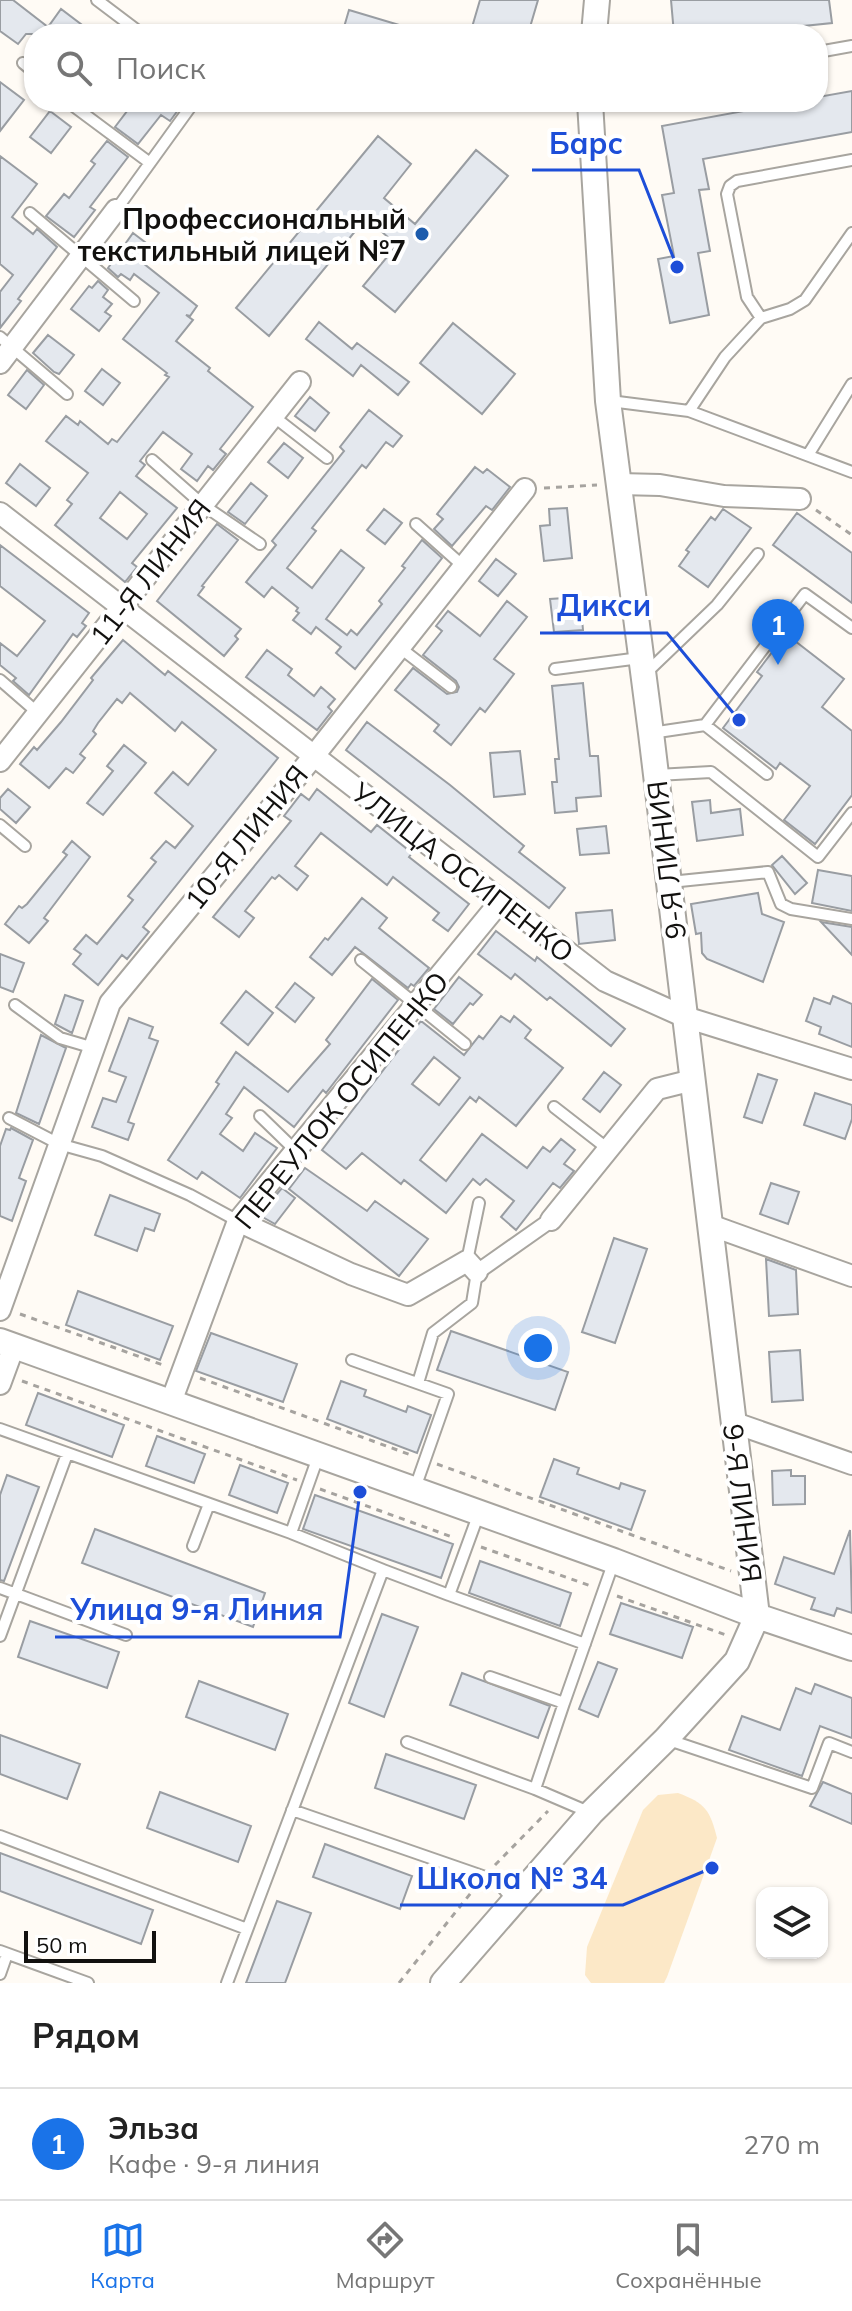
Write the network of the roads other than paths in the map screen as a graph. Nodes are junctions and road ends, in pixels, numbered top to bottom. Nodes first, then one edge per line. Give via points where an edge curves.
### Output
1 (97, 0) edge
2 (597, 0) edge
3 (129, 24) edge
4 (595, 24) edge
5 (852, 46) edge
6 (828, 50) edge
7 (81, 112) edge
8 (187, 112) edge
9 (591, 112) edge
10 (852, 160) edge
11 (150, 163) junction
12 (116, 210) joint
13 (30, 213) dead end
14 (852, 233) edge
15 (81, 257) junction
16 (134, 301) dead end
17 (761, 318) junction
18 (4, 349) edge
19 (300, 382) dead end
20 (852, 384) edge
21 (67, 394) dead end
22 (608, 401) junction
23 (689, 411) junction
24 (273, 416) junction
25 (808, 455) junction
26 (327, 458) dead end
27 (152, 460) dead end
28 (852, 472) edge
29 (619, 484) junction
30 (525, 489) road end
31 (800, 499) road end
32 (203, 505) junction
33 (0, 513) edge
34 (416, 524) dead end
35 (260, 544) dead end
36 (758, 554) dead end
37 (463, 566) junction
38 (122, 608) junction
39 (852, 628) edge
40 (399, 647) junction
41 (642, 667) junction
42 (555, 669) dead end
43 (0, 680) edge
44 (451, 687) dead end
45 (38, 713) junction
46 (705, 725) junction
47 (651, 733) junction
48 (313, 757) junction
49 (0, 761) edge
50 (767, 774) dead end
51 (655, 775) junction
52 (852, 813) edge
53 (0, 825) edge
54 (25, 846) dead end
55 (669, 882) junction
56 (500, 902) junction
57 (852, 919) edge
58 (361, 960) dead end
59 (15, 1005) dead end
60 (416, 1005) junction
61 (685, 1017) junction
62 (465, 1044) dead end
63 (94, 1048) junction
64 (852, 1069) edge
65 (693, 1080) junction
66 (554, 1107) dead end
67 (260, 1116) dead end
68 (9, 1118) dead end
69 (59, 1144) junction
70 (608, 1149) junction
71 (297, 1151) junction
72 (479, 1203) dead end
73 (551, 1220) joint
74 (238, 1221) junction
75 (710, 1225) junction
76 (472, 1266) junction
77 (852, 1276) edge
78 (1, 1309) edge
79 (7, 1343) edge
80 (352, 1360) dead end
81 (2, 1379) edge
82 (418, 1383) junction
83 (171, 1402) junction
84 (732, 1422) junction
85 (0, 1429) edge
86 (67, 1454) junction
87 (318, 1455) junction
88 (852, 1464) edge
89 (415, 1490) junction
90 (209, 1504) junction
91 (479, 1513) junction
92 (291, 1533) junction
93 (193, 1546) dead end
94 (614, 1561) junction
95 (383, 1570) junction
96 (0, 1588) edge
97 (16, 1594) junction
98 (449, 1595) junction
99 (757, 1616) junction
100 (126, 1635) dead end
101 (0, 1636) edge
102 (585, 1644) junction
103 (852, 1648) edge
104 (490, 1677) dead end
105 (564, 1703) junction
106 (666, 1739) junction
107 (407, 1742) dead end
108 (852, 1752) edge
109 (535, 1789) junction
110 (292, 1810) junction
111 (591, 1813) junction
112 (0, 1836) edge
113 (515, 1901) junction
114 (247, 1929) junction
115 (4, 1952) edge
116 (0, 1974) edge
117 (88, 1983) edge
118 (227, 1983) edge
119 (443, 1983) edge

1 - 3 lane
2 - 4 street
5 - 6 lane
7 - 11 lane
8 - 11 lane
9 - 22 street, 9-Я ЛИНИЯ
10 - 17 lane via 730,186 727,194 747,297
11 - 12 lane
12 - 15 street
13 - 15 lane
14 - 17 lane via 805,300
15 - 16 lane
15 - 18 street
17 - 23 lane via 725,357
18 - 21 lane
19 - 24 street, 11-Я ЛИНИЯ
20 - 25 lane
22 - 23 lane
22 - 29 street, 9-Я ЛИНИЯ
23 - 25 lane
24 - 26 lane
24 - 32 street, 11-Я ЛИНИЯ
25 - 28 lane
27 - 32 lane
29 - 31 street
29 - 41 street, 9-Я ЛИНИЯ
30 - 37 street, 10-Я ЛИНИЯ
32 - 35 lane
32 - 38 street, 11-Я ЛИНИЯ
33 - 38 street, УЛИЦА ОСИПЕНКО
34 - 37 lane
36 - 41 lane via 717,605
37 - 40 street, 10-Я ЛИНИЯ
38 - 45 street, 11-Я ЛИНИЯ
38 - 48 street, УЛИЦА ОСИПЕНКО
39 - 46 lane via 805,594
40 - 44 lane
40 - 48 street, 10-Я ЛИНИЯ
41 - 42 lane
41 - 47 street, 9-Я ЛИНИЯ
43 - 45 lane
45 - 49 street, 11-Я ЛИНИЯ
46 - 47 lane
46 - 50 lane
47 - 51 street, 9-Я ЛИНИЯ
48 - 56 street, УЛИЦА ОСИПЕНКО
48 - 63 street, 10-Я ЛИНИЯ via 110,1003
51 - 52 lane via 711,772 818,857
51 - 55 street, 9-Я ЛИНИЯ
53 - 54 lane
55 - 57 lane via 768,872 781,904
55 - 61 street, 9-Я ЛИНИЯ
56 - 60 street, ПЕРЕУЛОК ОСИПЕНКО
56 - 61 street, УЛИЦА ОСИПЕНКО via 605,981
58 - 60 lane
59 - 63 lane via 60,1038
60 - 62 lane
60 - 71 street, ПЕРЕУЛОК ОСИПЕНКО
61 - 64 street, УЛИЦА ОСИПЕНКО
61 - 65 street, 9-Я ЛИНИЯ
63 - 69 street, 10-Я ЛИНИЯ
65 - 70 street via 657,1089
65 - 75 street, 9-Я ЛИНИЯ
66 - 70 lane
67 - 71 lane
68 - 69 lane
69 - 74 lane via 102,1156
69 - 78 street, 10-Я ЛИНИЯ
70 - 73 street
71 - 74 street, ПЕРЕУЛОК ОСИПЕНКО
72 - 76 lane
73 - 76 street
74 - 76 street via 408,1295
74 - 83 street, ПЕРЕУЛОК ОСИПЕНКО
75 - 77 street
75 - 84 street, 9-Я ЛИНИЯ
76 - 82 lane via 472,1303 433,1333
79 - 81 street
79 - 83 street
80 - 82 lane
82 - 89 lane via 448,1394
83 - 87 street
84 - 88 street
84 - 99 street, 9-Я ЛИНИЯ
85 - 86 lane
86 - 90 lane
86 - 97 lane
87 - 89 street
87 - 92 lane
89 - 91 street
90 - 92 lane
90 - 93 lane
91 - 94 street
91 - 98 lane
92 - 95 lane
94 - 99 street
94 - 102 lane
95 - 98 lane
95 - 110 lane
96 - 97 lane
97 - 100 lane
97 - 101 lane
98 - 102 lane
99 - 103 street
99 - 106 street via 737,1661
102 - 105 lane
104 - 105 lane
105 - 109 lane
106 - 108 lane via 812,1788 829,1743
106 - 111 street
107 - 109 lane
109 - 111 lane
110 - 113 lane via 497,1881
110 - 114 lane
111 - 113 street
112 - 114 lane
113 - 119 street
114 - 118 lane
115 - 116 lane
115 - 117 lane

